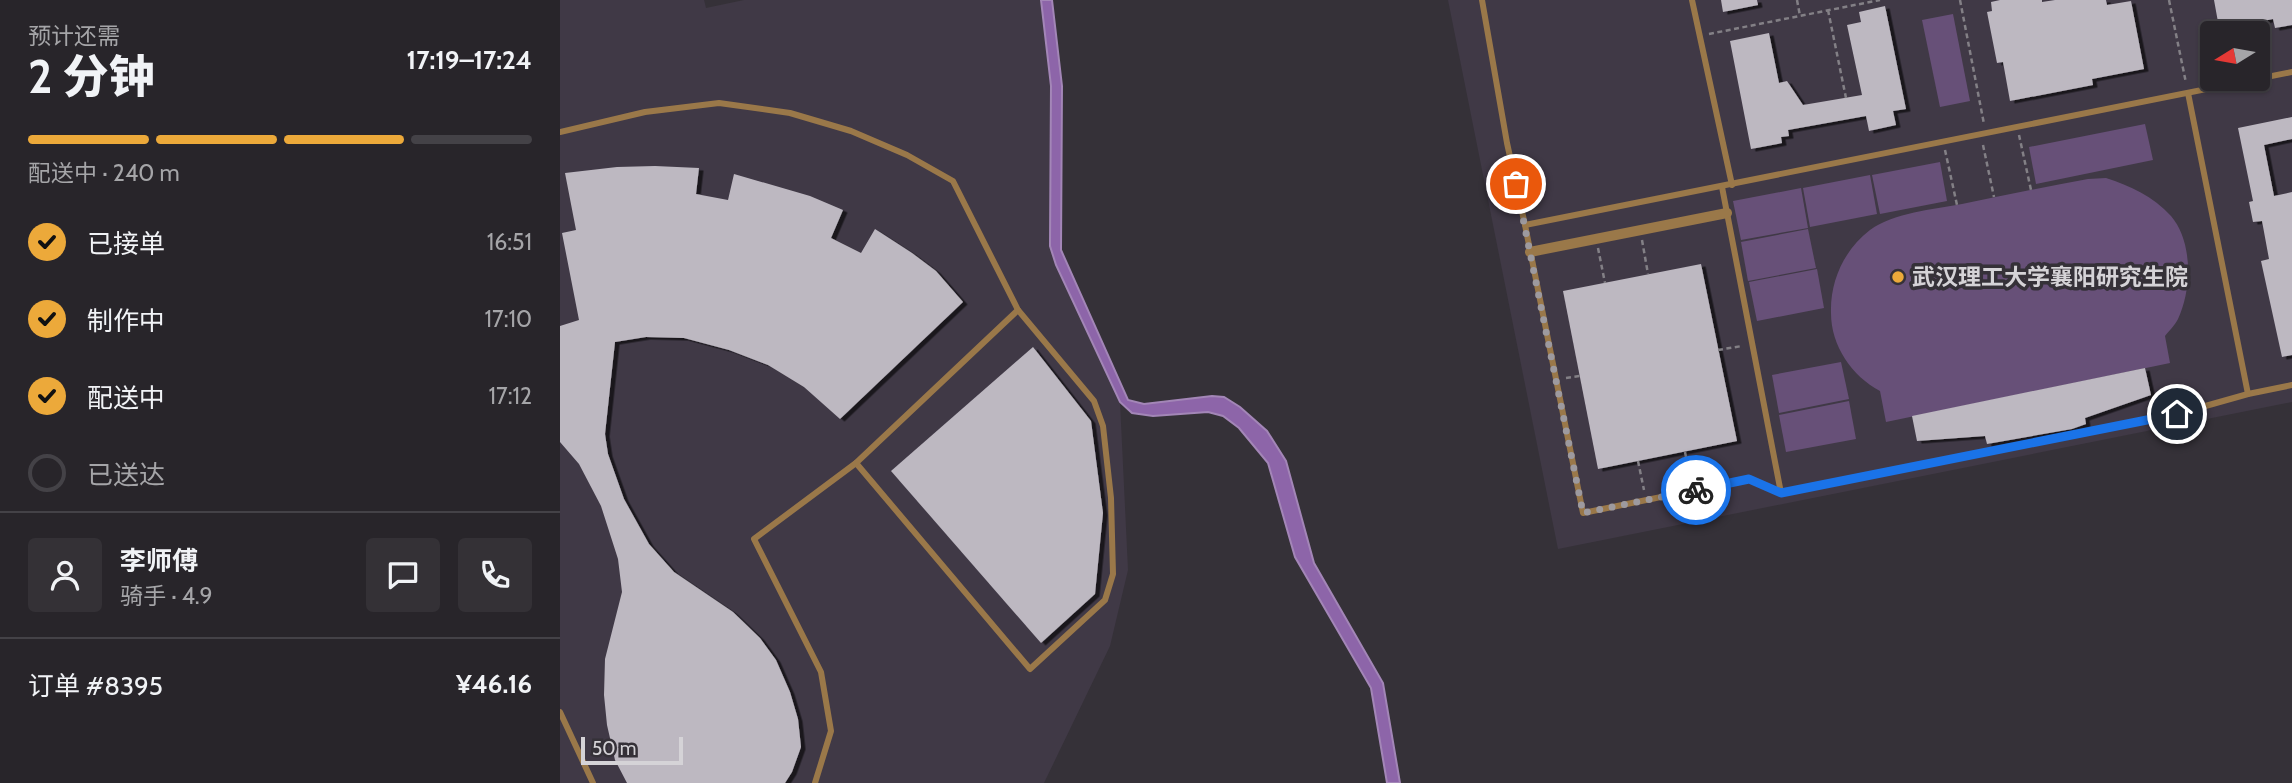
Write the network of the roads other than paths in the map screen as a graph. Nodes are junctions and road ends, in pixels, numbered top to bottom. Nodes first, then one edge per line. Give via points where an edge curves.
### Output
1 (1482, 0) edge
2 (1692, 0) edge
3 (2292, 72) edge
4 (2188, 93) junction
5 (560, 132) edge
6 (1732, 185) junction
7 (1722, 187) junction
8 (1727, 213) junction
9 (1525, 225) junction
10 (1530, 252) junction
11 (1018, 310) junction
12 (2292, 385) edge
13 (2248, 394) junction
14 (856, 463) junction
15 (1781, 493) junction
16 (560, 712) edge
17 (593, 783) edge
18 (815, 783) edge

1 - 9 lane
2 - 6 lane
3 - 4 lane
4 - 6 lane
4 - 13 lane
5 - 11 lane via 645,112 719,103 790,113 851,131 953,181
6 - 7 lane
7 - 8 lane
7 - 9 lane
8 - 10 street
8 - 15 lane
9 - 10 lane
10 - 15 lane via 1583,513 1749,479
11 - 14 lane
11 - 14 lane via 1094,401 1103,426 1113,574 1105,600 1030,669
12 - 13 lane
13 - 15 lane via 2177,414
14 - 18 lane via 754,539 821,672 831,732
16 - 17 lane

